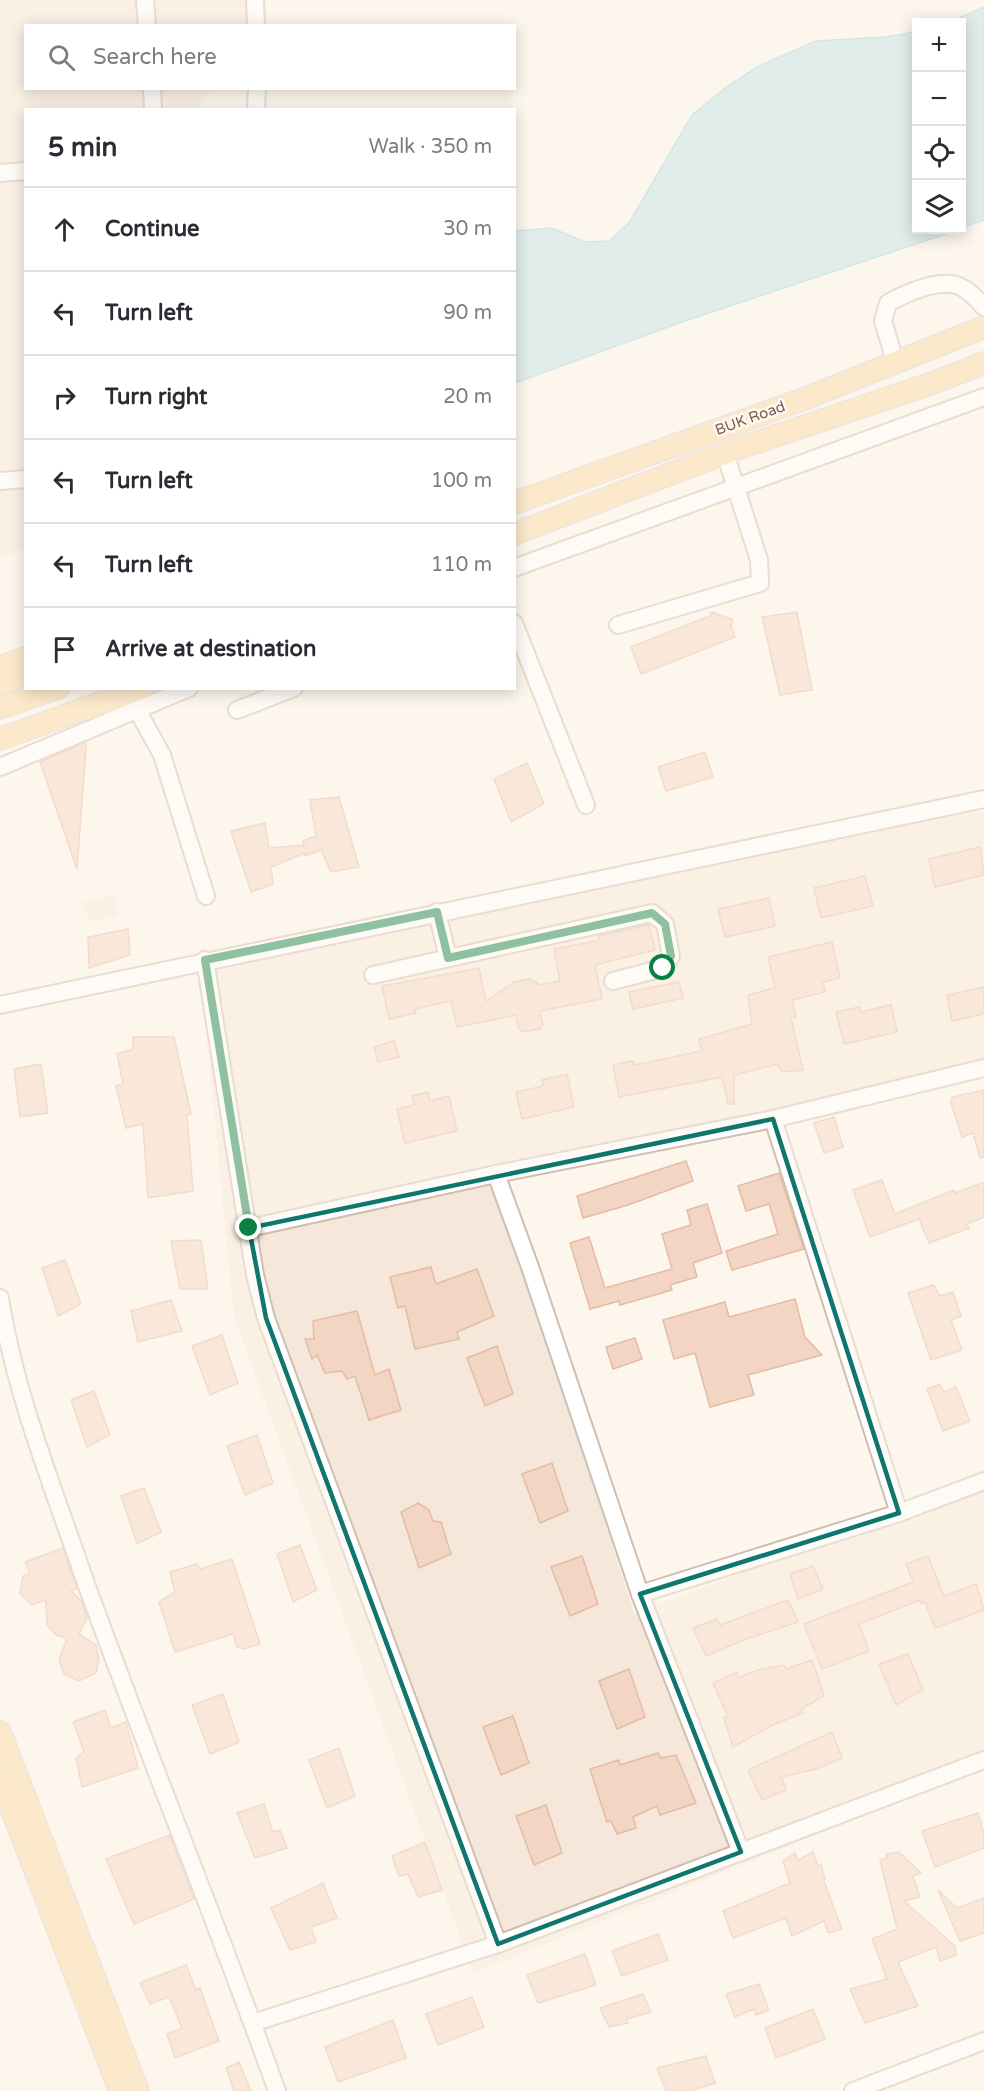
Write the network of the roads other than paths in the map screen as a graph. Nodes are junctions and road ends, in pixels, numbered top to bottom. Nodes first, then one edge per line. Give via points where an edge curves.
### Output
1 (145, 0) edge
2 (255, 0) edge
3 (147, 24) edge
4 (256, 24) edge
5 (152, 90) edge
6 (257, 90) edge
7 (153, 108) edge
8 (256, 108) edge
9 (24, 171) edge
10 (0, 173) edge
11 (984, 307) edge
12 (984, 327) edge
13 (895, 361) junction
14 (984, 363) edge
15 (984, 397) edge
16 (724, 453) junction
17 (24, 479) edge
18 (0, 481) edge
19 (735, 486) junction
20 (516, 502) edge
21 (516, 533) edge
22 (516, 567) edge
23 (618, 625) dead end
24 (516, 628) edge
25 (24, 659) edge
26 (0, 667) edge
27 (24, 676) edge
28 (0, 684) edge
29 (52, 690) edge
30 (177, 690) edge
31 (289, 690) edge
32 (136, 697) edge
33 (0, 708) edge
34 (237, 710) dead end
35 (0, 739) edge
36 (0, 767) edge
37 (984, 799) edge
38 (586, 805) dead end
39 (206, 896) dead end
40 (437, 912) junction
41 (448, 958) junction
42 (205, 960) junction
43 (373, 975) dead end
44 (613, 981) dead end
45 (0, 1005) edge
46 (984, 1068) edge
47 (773, 1119) junction
48 (496, 1174) junction
49 (249, 1228) junction
50 (0, 1298) edge
51 (984, 1481) edge
52 (900, 1513) junction
53 (640, 1594) junction
54 (0, 1732) edge
55 (984, 1760) edge
56 (0, 1779) edge
57 (741, 1852) junction
58 (498, 1944) junction
59 (84, 1974) junction
60 (253, 2024) junction
61 (984, 2041) edge
62 (120, 2091) edge
63 (138, 2091) edge
64 (277, 2091) edge
65 (853, 2091) edge

1 - 3 street
2 - 4 street
5 - 7 street
6 - 8 street
9 - 10 street
11 - 13 street via 963,287 948,284 910,290 888,303 883,321
12 - 13 main road, BUK Road
13 - 20 main road, BUK Road via 804,399
14 - 16 main road, BUK Road
15 - 19 street
16 - 19 street
16 - 21 main road, BUK Road
17 - 18 street
19 - 22 street
19 - 23 street via 759,560 760,583
24 - 38 street
25 - 26 main road
27 - 28 main road
29 - 33 main road
30 - 32 street
31 - 34 street
32 - 35 main road
32 - 36 street
32 - 39 street via 162,755
37 - 40 street
40 - 41 street
40 - 42 street
41 - 43 street
41 - 44 street via 652,913 665,924 671,956 663,968
42 - 45 street
42 - 49 street
46 - 47 street
47 - 48 street
47 - 52 street
48 - 49 street
48 - 53 street
49 - 58 street via 266,1318
50 - 60 street via 8,1346 30,1423 100,1622
51 - 52 street
52 - 53 street
53 - 57 street
54 - 59 main road
55 - 57 street
56 - 59 main road
57 - 58 street
58 - 60 street
59 - 62 main road
59 - 63 main road
60 - 64 street
61 - 65 street

